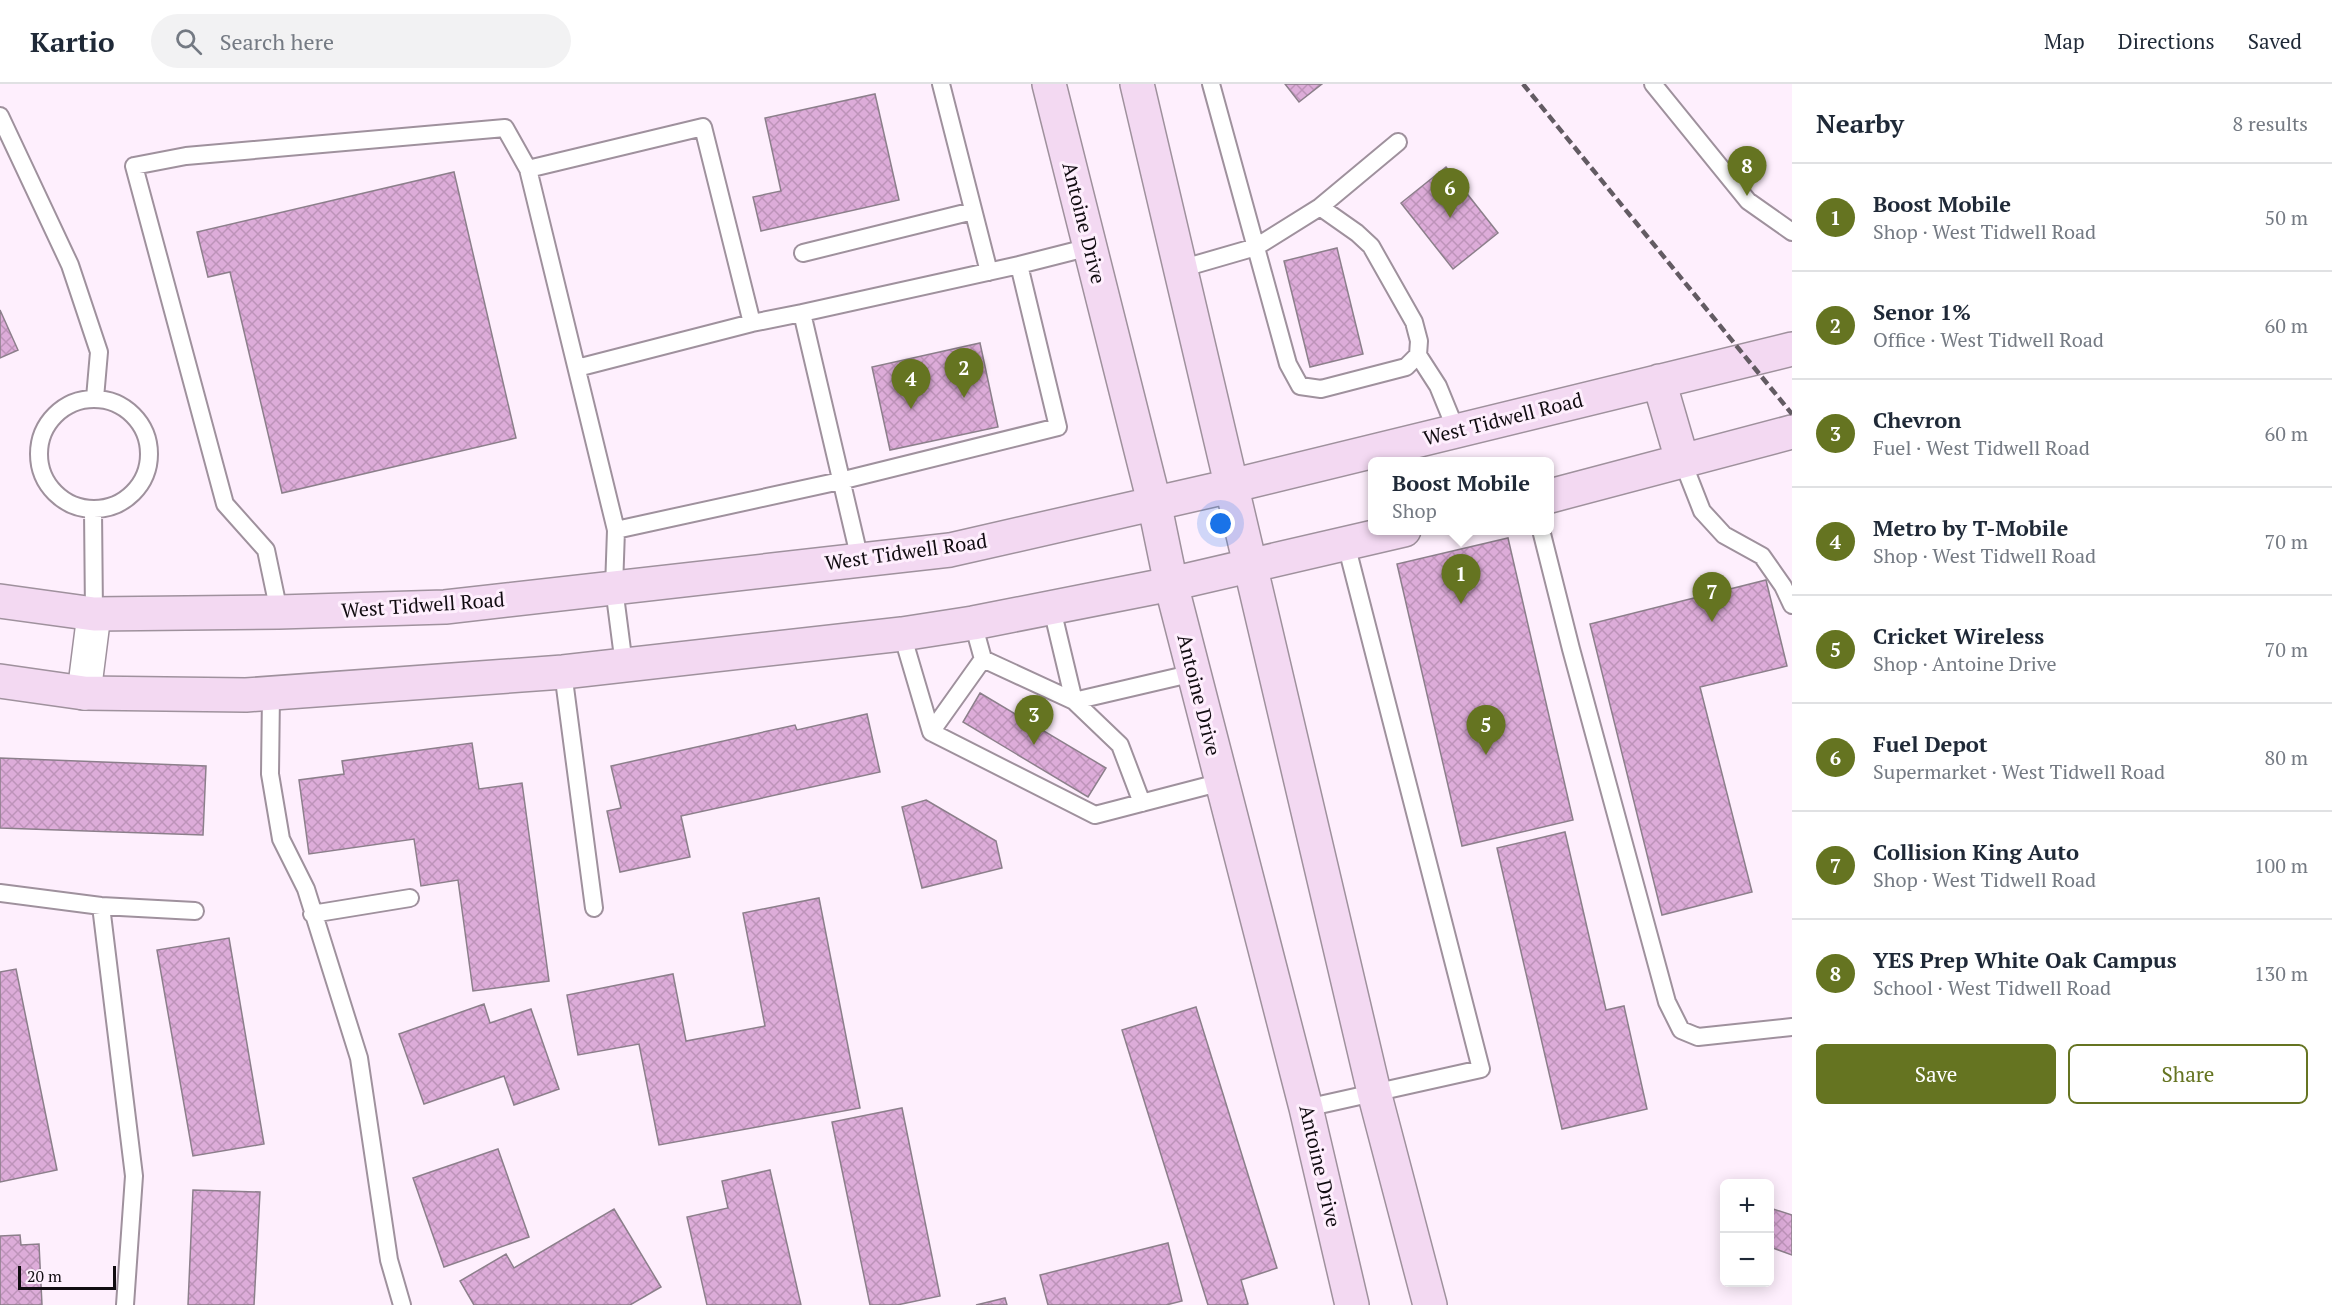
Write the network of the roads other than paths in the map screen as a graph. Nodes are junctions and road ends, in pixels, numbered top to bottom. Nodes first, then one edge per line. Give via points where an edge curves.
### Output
1 (941, 84) edge
2 (1049, 84) edge
3 (1137, 84) edge
4 (1211, 84) edge
5 (1653, 84) edge
6 (0, 116) edge
7 (1398, 142) dead end
8 (528, 169) junction
9 (1320, 207) junction
10 (973, 211) junction
11 (1792, 232) edge
12 (1090, 247) junction
13 (1256, 247) junction
14 (803, 253) dead end
15 (1019, 265) junction
16 (1180, 269) junction
17 (989, 272) junction
18 (802, 313) junction
19 (752, 323) junction
20 (1792, 349) edge
21 (1418, 355) junction
22 (577, 368) junction
23 (1659, 381) junction
24 (95, 398) junction
25 (1456, 430) junction
26 (1792, 432) edge
27 (1682, 460) junction
28 (840, 481) junction
29 (1231, 486) junction
30 (1554, 495) edge
31 (1154, 502) junction
32 (93, 510) junction
33 (616, 530) junction
34 (1386, 535) edge
35 (1542, 535) edge
36 (1346, 544) junction
37 (860, 560) junction
38 (1249, 566) junction
39 (1171, 584) junction
40 (614, 588) junction
41 (0, 602) edge
42 (1792, 605) edge
43 (1052, 609) junction
44 (279, 612) junction
45 (94, 614) junction
46 (973, 623) junction
47 (902, 634) junction
48 (983, 659) junction
49 (624, 665) junction
50 (563, 672) junction
51 (1194, 673) junction
52 (0, 681) edge
53 (84, 693) junction
54 (271, 694) junction
55 (1074, 701) junction
56 (931, 732) junction
57 (1222, 782) junction
58 (1142, 803) junction
59 (0, 893) edge
60 (410, 898) dead end
61 (101, 906) junction
62 (594, 908) dead end
63 (195, 911) dead end
64 (312, 914) junction
65 (1792, 1027) edge
66 (1374, 1092) junction
67 (1306, 1108) junction
68 (125, 1305) edge
69 (402, 1305) edge
70 (1352, 1305) edge
71 (1430, 1305) edge

1 - 10 lane
2 - 12 main road, Antoine Drive
3 - 16 main road
4 - 13 lane
5 - 11 lane via 1748,201
6 - 24 lane via 70,265 99,352
7 - 9 lane
8 - 19 lane via 703,127
8 - 22 lane
8 - 44 lane via 505,128 186,156 134,166 225,504 266,550
9 - 13 lane
9 - 21 lane via 1371,246 1414,322
10 - 14 lane
10 - 17 lane
12 - 15 lane
12 - 31 main road, Antoine Drive
13 - 16 lane
13 - 21 lane via 1288,364 1300,386 1322,389 1343,384 1406,367
15 - 17 lane
15 - 28 lane via 1058,427
16 - 29 main road
17 - 18 lane
18 - 19 lane
18 - 28 lane
19 - 22 lane
20 - 23 main road, West Tidwell Road
21 - 25 lane via 1438,386
22 - 33 lane
23 - 25 main road, West Tidwell Road
23 - 27 main road
24 - 32 lane via 117,404 136,418 145,431 149,463 135,491 109,508
24 - 32 lane via 79,400 52,417 43,430 38,461 51,490 77,507
25 - 29 main road, West Tidwell Road
26 - 27 main road
27 - 30 main road
27 - 42 lane via 1702,511 1724,535 1762,556
28 - 33 lane
28 - 37 lane
29 - 31 main road, West Tidwell Road
29 - 38 main road
31 - 37 main road, West Tidwell Road via 950,550
31 - 39 main road, Antoine Drive
32 - 45 lane
33 - 40 lane
34 - 36 main road
35 - 65 lane via 1667,1002 1682,1030 1698,1037
36 - 38 main road
36 - 66 lane via 1481,1069
37 - 40 main road, West Tidwell Road
38 - 39 main road
38 - 66 main road
39 - 43 main road
39 - 51 main road, Antoine Drive
40 - 44 main road, West Tidwell Road via 445,607
40 - 49 lane
41 - 45 main road, West Tidwell Road
43 - 46 main road
43 - 55 lane
44 - 45 main road, West Tidwell Road
45 - 53 street
46 - 47 main road
46 - 48 lane
47 - 49 main road
47 - 56 lane
48 - 55 lane
48 - 56 lane
49 - 50 main road
50 - 54 main road
50 - 62 lane
51 - 55 lane
51 - 57 main road, Antoine Drive
52 - 53 main road
53 - 54 main road
54 - 64 lane via 270,774 281,839 306,889
55 - 58 lane via 1120,745
56 - 58 lane via 1095,815
57 - 58 lane
57 - 67 main road, Antoine Drive
59 - 61 lane
60 - 64 lane
61 - 63 lane
61 - 68 lane via 134,1176
64 - 69 lane via 359,1058 389,1260
66 - 67 lane
66 - 71 main road
67 - 70 main road, Antoine Drive

